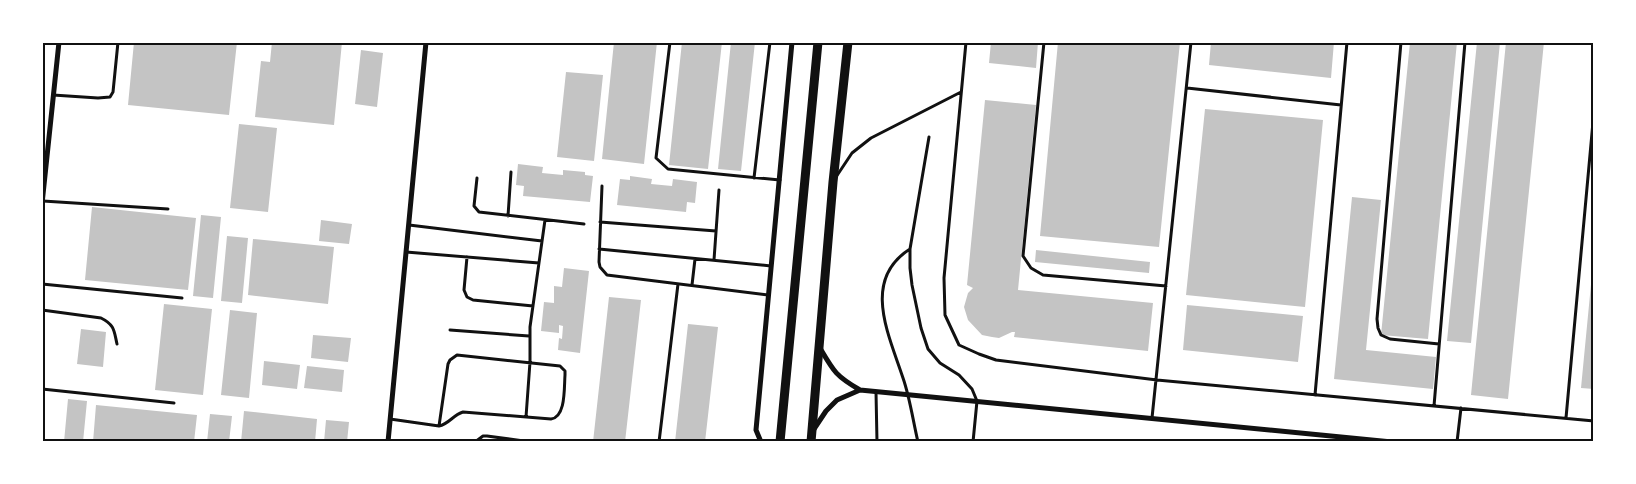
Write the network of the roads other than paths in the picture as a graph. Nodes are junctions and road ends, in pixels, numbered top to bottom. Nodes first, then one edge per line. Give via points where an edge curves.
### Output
1 (59, 42) edge
2 (118, 42) edge
3 (426, 42) edge
4 (670, 42) edge
5 (770, 42) edge
6 (792, 42) edge
7 (818, 42) edge
8 (848, 42) edge
9 (966, 42) edge
10 (1044, 42) edge
11 (1191, 42) edge
12 (1347, 42) edge
13 (1401, 42) edge
14 (1465, 42) edge
15 (1187, 88) junction
16 (961, 92) junction
17 (54, 95) junction
18 (1341, 105) junction
19 (1594, 111) edge
20 (929, 137) dead end
21 (511, 172) dead end
22 (477, 178) dead end
23 (754, 178) junction
24 (780, 180) junction
25 (833, 182) junction
26 (602, 186) dead end
27 (719, 190) dead end
28 (43, 200) edge
29 (42, 204) edge
30 (168, 209) dead end
31 (508, 216) junction
32 (545, 220) junction
33 (600, 222) junction
34 (584, 224) dead end
35 (409, 225) junction
36 (716, 231) junction
37 (542, 242) junction
38 (599, 249) junction
39 (910, 249) junction
40 (406, 252) junction
41 (467, 257) junction
42 (695, 258) junction
43 (714, 260) junction
44 (539, 263) junction
45 (771, 266) junction
46 (42, 284) edge
47 (678, 284) junction
48 (692, 285) junction
49 (1166, 286) junction
50 (769, 295) junction
51 (182, 298) dead end
52 (533, 306) junction
53 (42, 310) edge
54 (450, 330) dead end
55 (529, 336) junction
56 (117, 344) dead end
57 (1439, 344) junction
58 (820, 348) junction
59 (530, 362) junction
60 (1157, 380) junction
61 (42, 389) edge
62 (860, 390) junction
63 (876, 392) junction
64 (907, 394) junction
65 (1315, 395) junction
66 (977, 401) junction
67 (174, 403) dead end
68 (1434, 406) junction
69 (1461, 408) junction
70 (526, 417) junction
71 (1152, 418) junction
72 (1566, 418) junction
73 (390, 419) junction
74 (1594, 421) edge
75 (439, 426) junction
76 (812, 432) junction
77 (1338, 439) edge
78 (1356, 440) edge
79 (388, 442) edge
80 (475, 442) edge
81 (531, 442) edge
82 (659, 442) edge
83 (761, 442) edge
84 (780, 442) edge
85 (811, 442) edge
86 (877, 442) edge
87 (918, 442) edge
88 (973, 442) edge
89 (1392, 442) edge
90 (1457, 442) edge

1 - 17 street
2 - 17 lane via 110,97
3 - 35 street
4 - 23 lane via 656,158 668,169
5 - 23 lane
6 - 24 street
7 - 84 street
8 - 25 street
9 - 16 lane
10 - 49 lane via 1024,256 1031,268 1044,275
11 - 15 lane
12 - 18 lane
13 - 57 lane via 1378,328 1381,335 1390,339
14 - 57 lane
15 - 18 lane
15 - 49 lane
16 - 25 lane via 871,138 852,153
16 - 60 lane via 944,278 945,315 959,344 996,360
17 - 28 street
18 - 65 lane
19 - 72 lane
20 - 39 lane
21 - 31 lane
22 - 31 lane via 475,209
23 - 24 lane
24 - 45 street
25 - 58 street
26 - 33 lane
27 - 36 lane
28 - 29 street
28 - 30 lane
31 - 32 lane
32 - 34 lane
32 - 37 lane
33 - 36 lane
33 - 38 lane
35 - 37 lane
35 - 40 street
36 - 43 lane
37 - 44 lane
38 - 42 lane
38 - 47 lane via 600,267 607,275
39 - 64 lane via 890,265 882,300 892,352
39 - 66 lane via 912,285 928,349 940,363 959,375 972,389
40 - 41 lane
40 - 73 street
41 - 44 lane
41 - 52 lane via 464,290 467,297
42 - 43 lane
42 - 48 lane
43 - 45 lane
44 - 52 lane
45 - 50 street
46 - 51 lane
47 - 48 lane
47 - 82 lane
48 - 50 lane
49 - 60 lane
50 - 83 street via 756,430
52 - 55 lane
53 - 56 lane via 109,322
54 - 55 lane
55 - 59 lane
57 - 68 lane
58 - 62 street via 833,371
58 - 76 street
59 - 70 lane
59 - 70 lane via 560,366 565,375 558,416 551,419
59 - 75 lane via 461,355 453,357 448,364
60 - 65 lane
60 - 71 lane
61 - 67 lane
62 - 63 street
62 - 76 street via 837,400 826,410
63 - 64 street
63 - 86 lane
64 - 66 street
64 - 87 lane
65 - 68 lane
66 - 71 street
66 - 88 lane
68 - 69 lane
69 - 72 lane
69 - 90 lane
70 - 75 lane via 466,411
71 - 77 street
72 - 74 lane
73 - 75 lane
73 - 79 street
76 - 85 street
77 - 78 street
78 - 89 street
80 - 81 lane via 487,436

